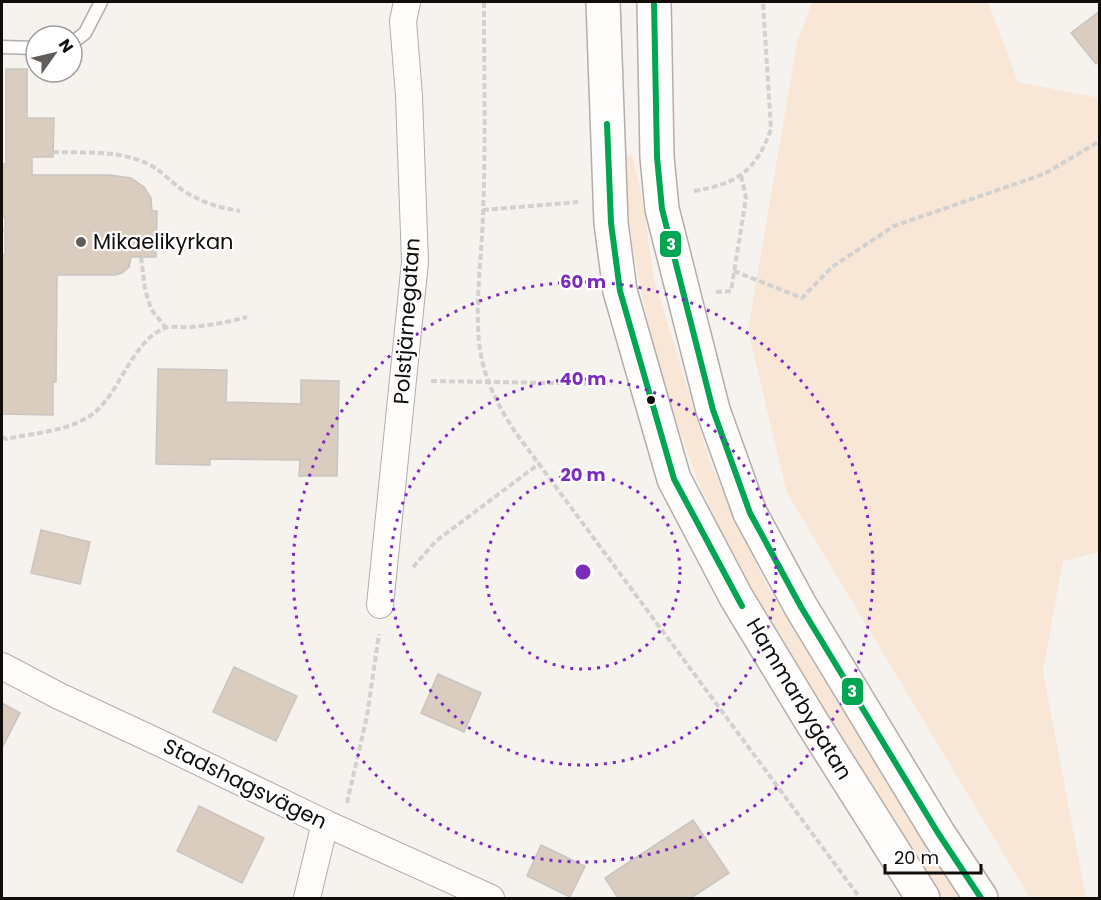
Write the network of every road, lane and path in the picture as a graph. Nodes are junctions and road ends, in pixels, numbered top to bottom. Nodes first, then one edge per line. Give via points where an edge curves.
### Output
1 (101, 2) edge
2 (407, 2) edge
3 (484, 2) edge
4 (603, 2) edge
5 (654, 2) edge
6 (764, 2) edge
7 (84, 34) edge
8 (2, 47) edge
9 (24, 48) edge
10 (1100, 141) edge
11 (53, 152) dead end
12 (741, 175) junction
13 (694, 191) dead end
14 (583, 201) dead end
15 (483, 210) junction
16 (240, 211) dead end
17 (141, 256) dead end
18 (734, 271) junction
19 (712, 292) dead end
20 (247, 317) dead end
21 (166, 328) junction
22 (403, 376) junction
23 (488, 381) junction
24 (616, 384) dead end
25 (2, 437) edge
26 (540, 463) junction
27 (380, 605) junction
28 (2, 666) edge
29 (325, 824) junction
30 (307, 898) edge
31 (491, 898) edge
32 (860, 898) edge
33 (923, 898) edge
34 (981, 898) edge

1 - 7 lane
2 - 22 street, Polstjärnegatan via 404,21 415,262
3 - 15 path
4 - 33 main road, Hammarbygatan via 610,223 620,291 674,479 736,597
5 - 34 main road via 662,209 713,410 750,513 807,617
6 - 12 path via 771,129 760,155
8 - 9 lane
10 - 18 path via 1044,174 894,226 832,267 802,298
11 - 16 path via 136,159 162,172 196,198
12 - 13 path via 720,187
12 - 18 path via 746,198
14 - 15 path
15 - 23 path via 478,318 480,350
17 - 21 path via 151,309
18 - 19 path via 731,291
20 - 21 path via 190,328
21 - 25 path via 151,336 132,358 94,413 72,424
22 - 23 path via 432,381
22 - 27 street, Polstjärnegatan
23 - 24 path
23 - 26 path via 501,410
26 - 27 path via 436,541
26 - 32 path
27 - 29 path via 378,653 368,716 348,801
28 - 29 street, Stadshagsvägen
29 - 30 street
29 - 31 street, Stadshagsvägen

